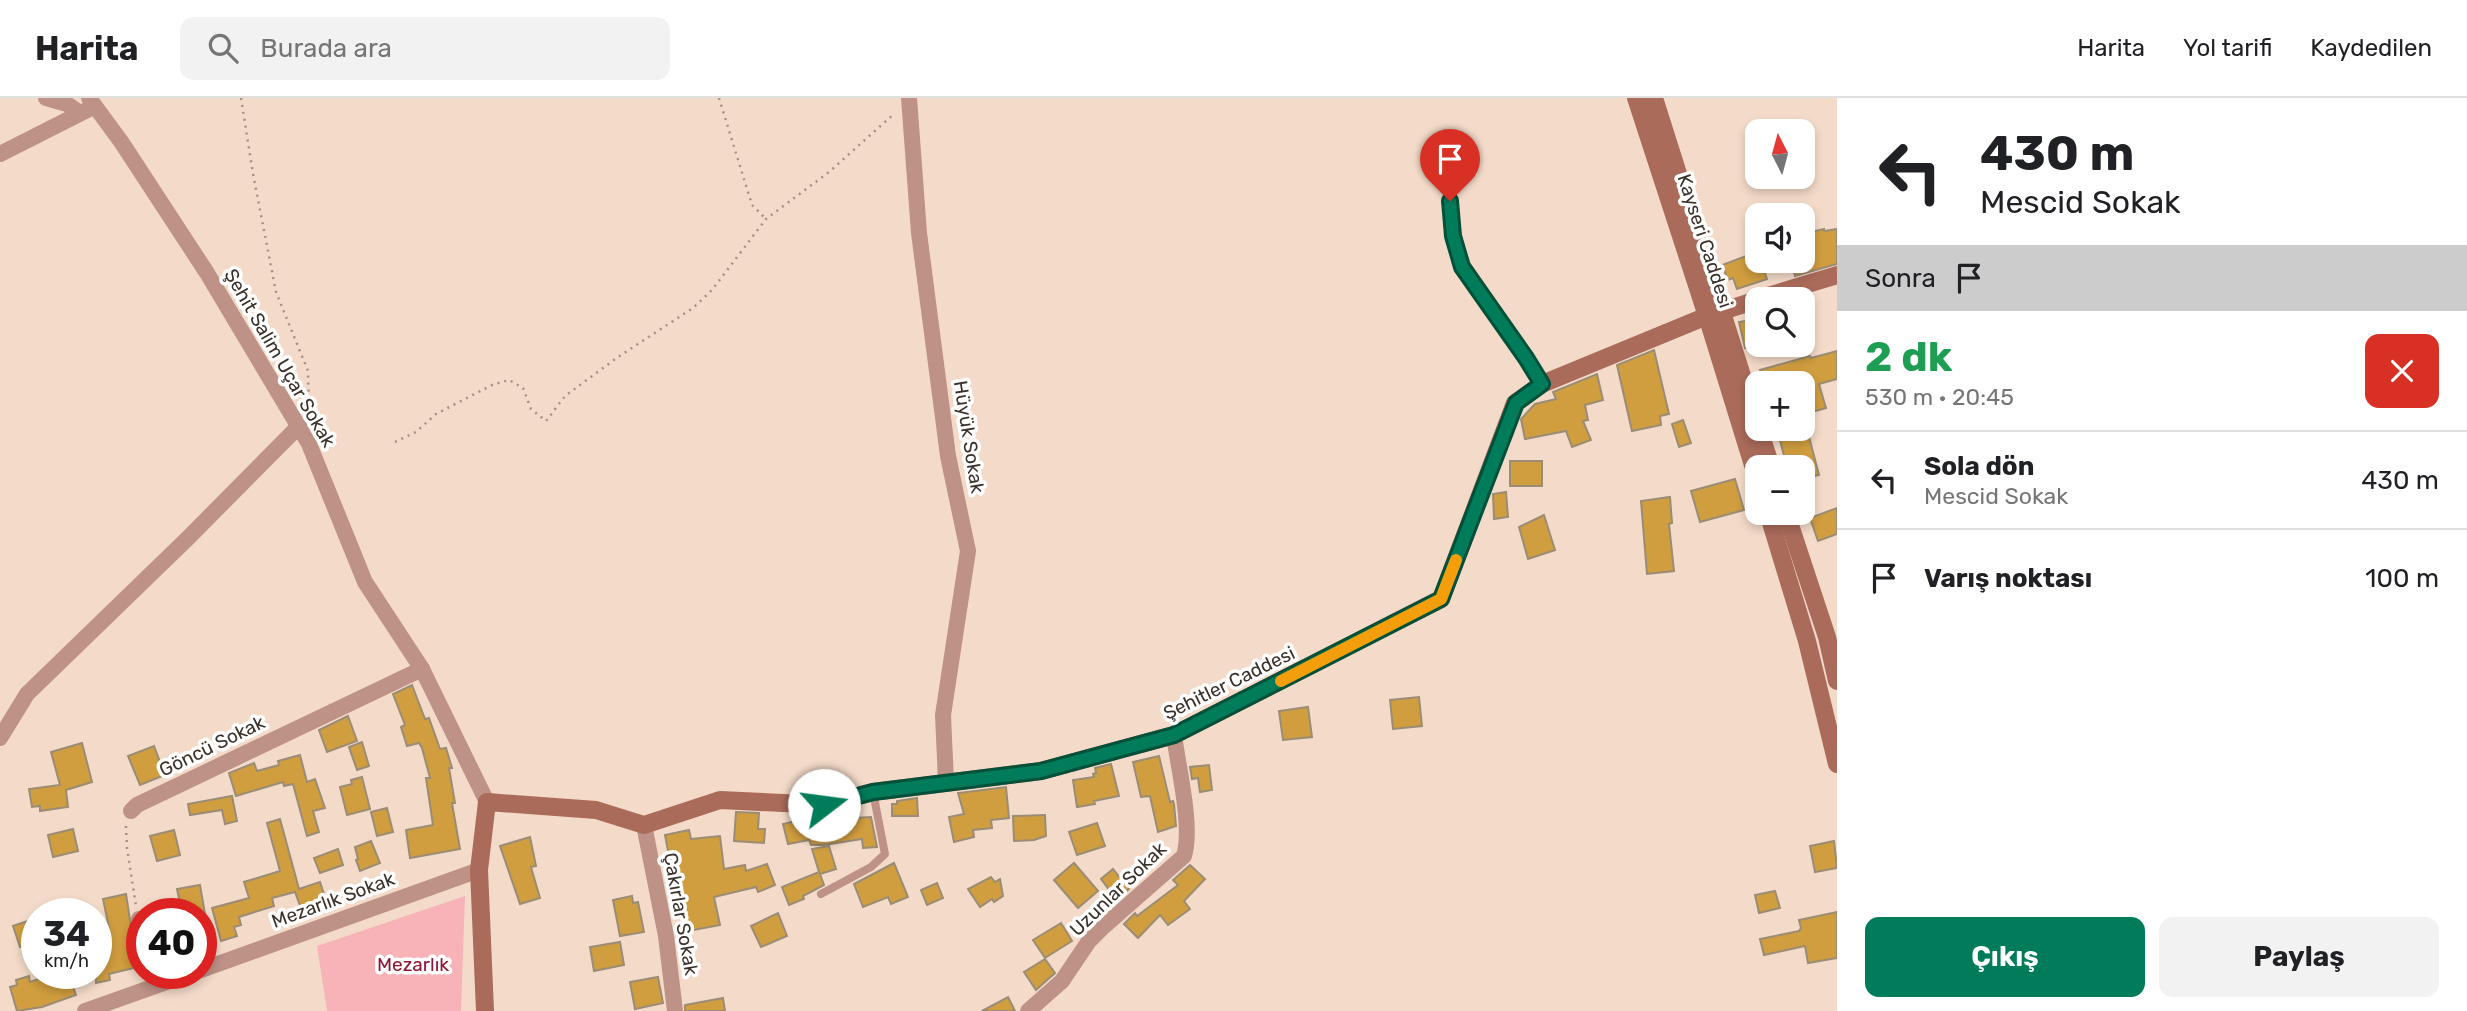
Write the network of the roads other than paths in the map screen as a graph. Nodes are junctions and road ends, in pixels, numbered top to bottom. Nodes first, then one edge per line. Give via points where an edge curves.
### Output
1 (46, 98) edge
2 (1636, 98) edge
3 (1654, 98) edge
4 (909, 99) edge
5 (87, 106) edge
6 (0, 154) edge
7 (1450, 201) dead end
8 (1837, 275) edge
9 (1798, 287) edge
10 (1745, 303) edge
11 (1714, 313) junction
12 (1542, 384) junction
13 (1745, 392) edge
14 (299, 426) junction
15 (1751, 455) edge
16 (1772, 525) edge
17 (1790, 525) edge
18 (422, 669) junction
19 (1837, 681) edge
20 (1174, 735) junction
21 (0, 738) edge
22 (1837, 764) edge
23 (946, 782) junction
24 (873, 792) junction
25 (487, 802) junction
26 (131, 811) road end
27 (644, 825) junction
28 (480, 870) junction
29 (821, 894) dead end
30 (217, 964) edge
31 (134, 989) edge
32 (85, 1011) edge
33 (485, 1011) edge
34 (676, 1011) edge
35 (1028, 1011) edge

1 - 5 street
2 - 11 street, Kayseri Caddesi
3 - 11 street, Kayseri Caddesi
4 - 23 street, Hüyük Sokak via 919,233 948,456 968,551 943,715
5 - 6 street
5 - 14 street, Şehit Salim Uçar Sokak via 122,143
7 - 12 street via 1462,267
8 - 9 street, Şehitler Caddesi
10 - 11 street, Şehitler Caddesi
11 - 12 street, Şehitler Caddesi
11 - 13 street, Kayseri Caddesi
11 - 15 street, Kayseri Caddesi
12 - 20 street, Şehitler Caddesi via 1516,403 1441,599
14 - 18 street, Şehit Salim Uçar Sokak via 365,582
14 - 21 street via 27,694
16 - 22 street via 1807,641
17 - 19 street
18 - 25 street, Şehit Salim Uçar Sokak
18 - 26 street, Göncü Sokak
20 - 23 street, Şehitler Caddesi via 1041,771
20 - 35 street, Uzunlar Sokak via 1186,822 1184,856 1096,934 1062,981
23 - 24 street, Şehitler Caddesi
24 - 27 street, Şehitler Caddesi via 824,805 720,800
24 - 29 lane via 885,853 871,867
25 - 27 street via 596,810
25 - 28 street
27 - 34 street, Çakırlar Sokak
28 - 30 street, Mezarlık Sokak
28 - 33 street
31 - 32 street

